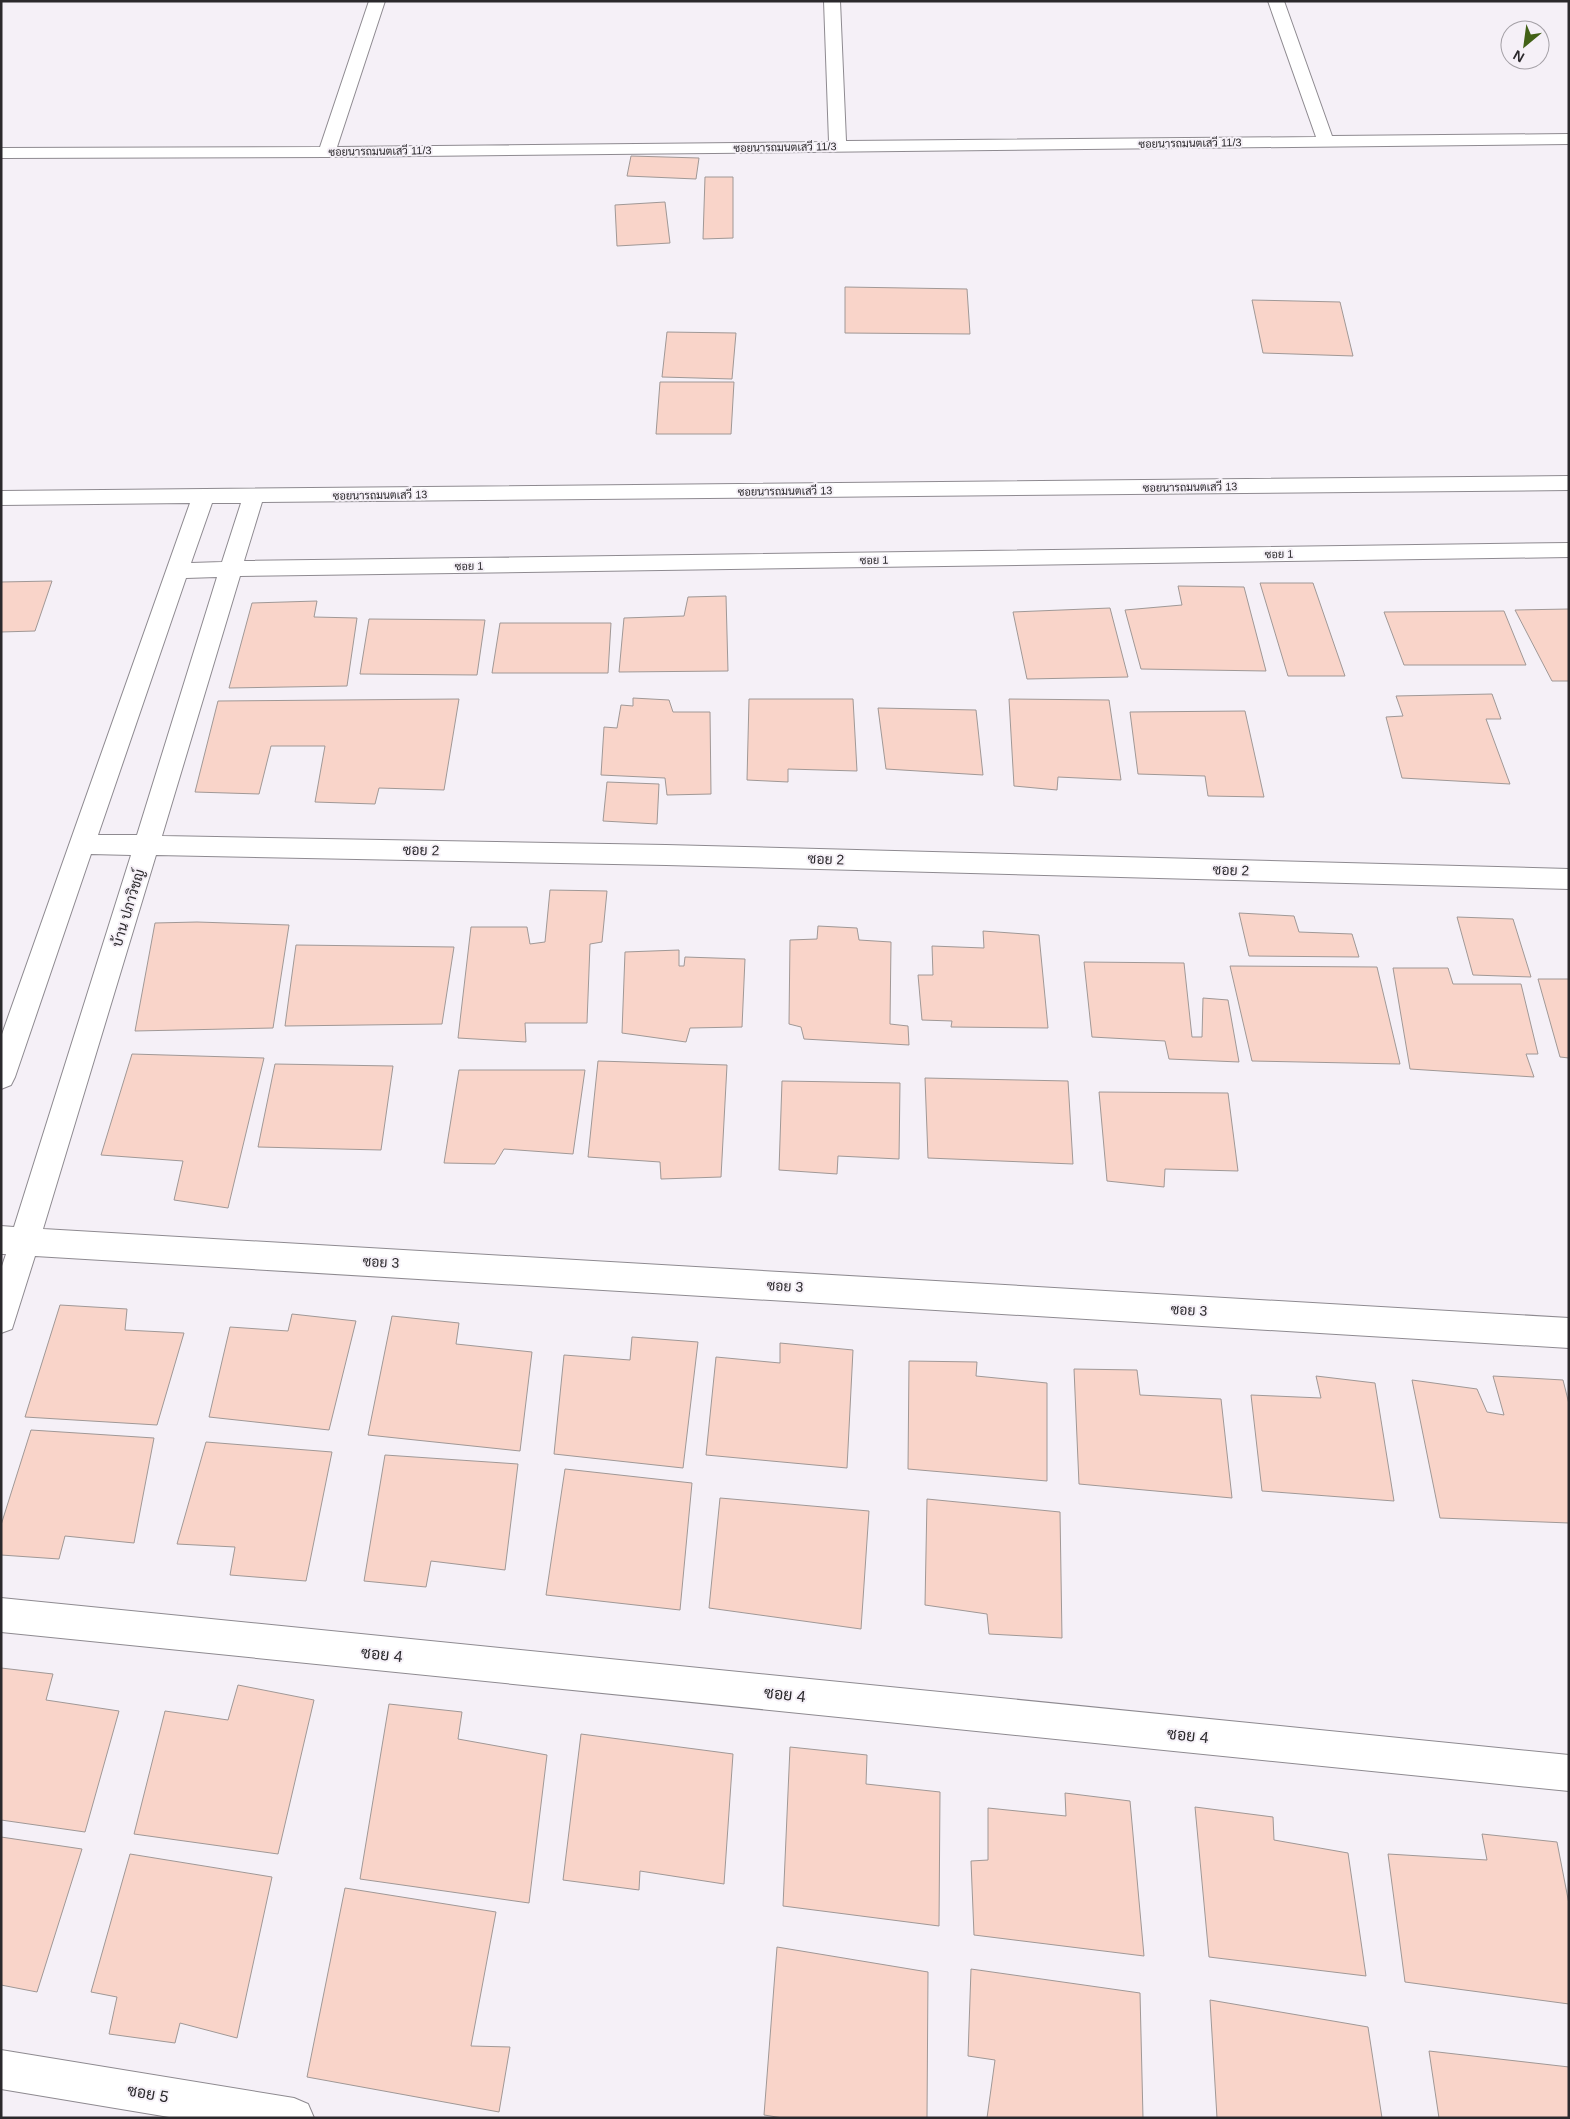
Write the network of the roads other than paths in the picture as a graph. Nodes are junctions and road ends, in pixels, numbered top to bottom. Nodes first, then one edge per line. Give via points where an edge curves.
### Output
1 (377, 1) edge
2 (832, 1) edge
3 (1276, 1) edge
4 (1569, 139) edge
5 (1326, 142) junction
6 (838, 147) junction
7 (327, 152) junction
8 (1, 153) edge
9 (1569, 483) edge
10 (203, 497) junction
11 (253, 497) junction
12 (1, 498) edge
13 (1569, 550) edge
14 (232, 569) junction
15 (179, 571) junction
16 (83, 844) junction
17 (147, 845) junction
18 (1569, 878) edge
19 (1, 1077) edge
20 (13, 1240) edge
21 (1, 1319) edge
22 (1569, 1333) edge
23 (1, 1615) edge
24 (1569, 1773) edge
25 (1, 2068) edge
26 (294, 2118) edge

1 - 7 street
2 - 6 street
3 - 5 street
4 - 5 street, ซอยนารถมนตเสวี 11/3
5 - 6 street, ซอยนารถมนตเสวี 11/3
6 - 7 street, ซอยนารถมนตเสวี 11/3
7 - 8 street, ซอยนารถมนตเสวี 11/3
9 - 11 street, ซอยนารถมนตเสวี 13
10 - 11 street, ซอยนารถมนตเสวี 13
10 - 12 street, ซอยนารถมนตเสวี 13
10 - 15 street
11 - 14 street, บ้าน ปภาวิชญ์
13 - 14 street, ซอย 1
14 - 15 street, ซอย 1
14 - 17 street, บ้าน ปภาวิชญ์
15 - 16 street
16 - 17 street, ซอย 2
16 - 19 street
17 - 18 street, ซอย 2
17 - 20 street, บ้าน ปภาวิชญ์
20 - 21 street, บ้าน ปภาวิชญ์
20 - 22 street, ซอย 3
23 - 24 street, ซอย 4
25 - 26 street, ซอย 5

